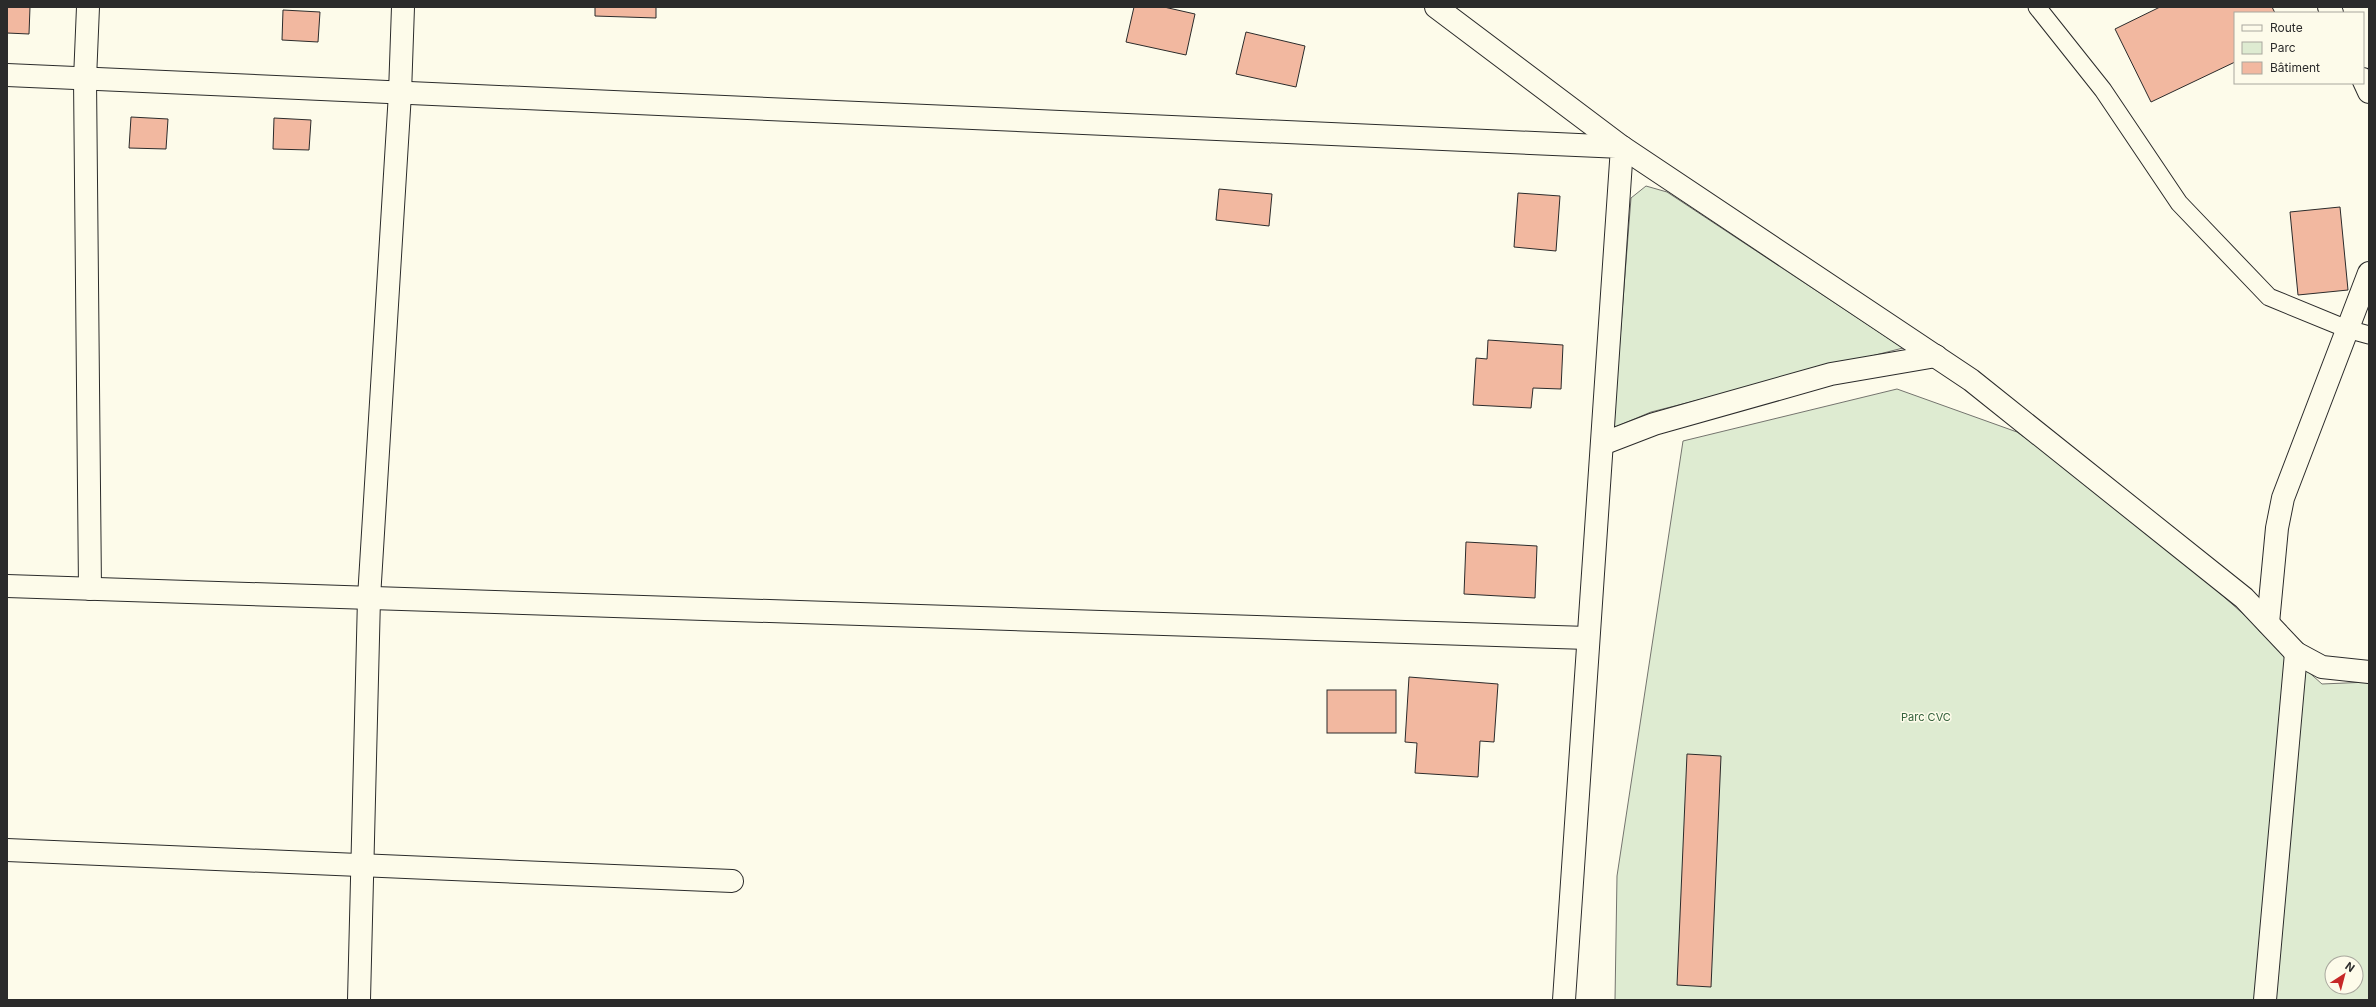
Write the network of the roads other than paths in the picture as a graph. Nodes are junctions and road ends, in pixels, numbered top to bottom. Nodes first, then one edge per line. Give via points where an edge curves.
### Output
1 (88, 7) edge
2 (403, 7) edge
3 (1436, 7) edge
4 (2037, 7) edge
5 (7, 75) edge
6 (85, 79) junction
7 (2364, 81) edge
8 (2369, 92) edge
9 (400, 93) junction
10 (1622, 147) junction
11 (2369, 273) edge
12 (2347, 329) junction
13 (2369, 335) edge
14 (1936, 356) junction
15 (1602, 444) junction
16 (7, 586) edge
17 (90, 589) junction
18 (369, 598) junction
19 (2268, 623) junction
20 (1588, 638) junction
21 (2296, 653) junction
22 (2369, 672) edge
23 (7, 850) edge
24 (362, 866) junction
25 (732, 881) dead end
26 (360, 1000) edge
27 (1564, 1000) edge
28 (2265, 1000) edge

1 - 6 street
2 - 9 street
3 - 10 street
4 - 12 lane via 2103,90 2179,203 2268,297
5 - 6 street
6 - 9 street
6 - 17 street
7 - 8 street
9 - 10 street
9 - 18 street
10 - 14 street
10 - 15 street
11 - 12 street
12 - 13 lane
12 - 19 street via 2283,498 2277,528
14 - 15 street via 1831,374 1654,424
14 - 19 street via 1971,380 2244,598
15 - 20 street
16 - 17 street
17 - 18 street
18 - 20 street
18 - 24 street
19 - 21 street
20 - 27 street
21 - 22 street via 2322,667
21 - 28 street
23 - 24 street
24 - 25 street
24 - 26 street

